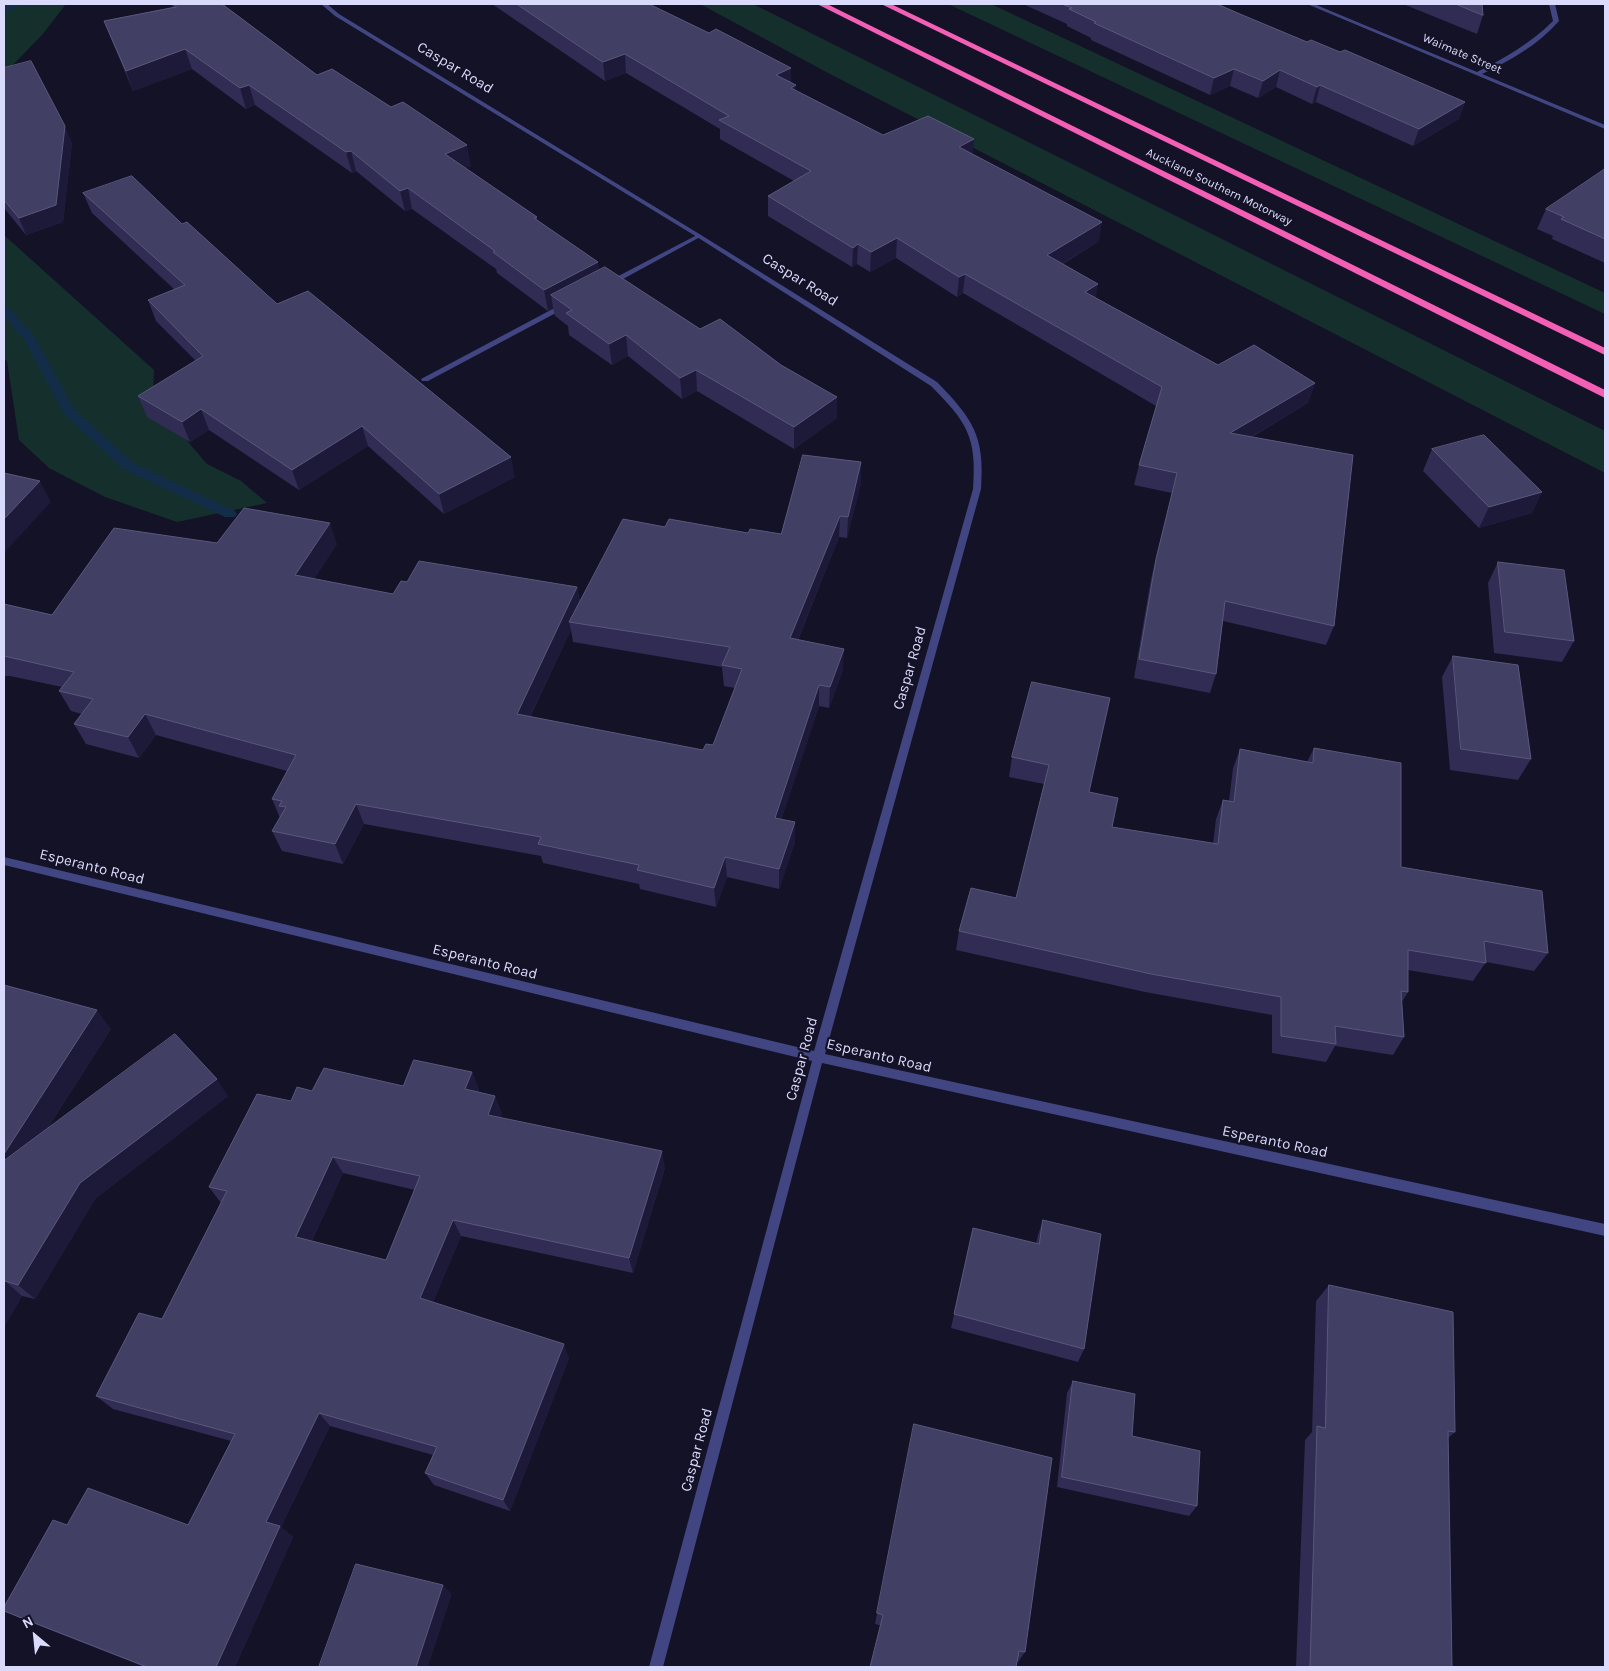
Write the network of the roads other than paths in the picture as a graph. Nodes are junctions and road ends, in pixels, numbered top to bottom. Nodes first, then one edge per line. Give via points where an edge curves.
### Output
1 (324, 4) edge
2 (820, 4) edge
3 (885, 4) edge
4 (1310, 4) edge
5 (1552, 4) edge
6 (1479, 73) junction
7 (1605, 127) edge
8 (699, 236) junction
9 (602, 286) edge
10 (576, 300) edge
11 (1605, 352) edge
12 (425, 378) dead end
13 (1605, 394) edge
14 (4, 861) edge
15 (818, 1058) junction
16 (1605, 1230) edge
17 (656, 1667) edge

1 - 8 street, Caspar Road via 337,15
2 - 13 highway, Auckland Southern Motorway
3 - 11 highway, Auckland Southern Motorway
4 - 6 street, Waimate Street
5 - 6 street via 1556,21 1542,36 1519,53
6 - 7 street, Waimate Street
8 - 9 street
8 - 15 street, Caspar Road via 934,384 966,420 980,461 977,489
10 - 12 street
14 - 15 street, Esperanto Road
15 - 16 street, Esperanto Road
15 - 17 street, Caspar Road

